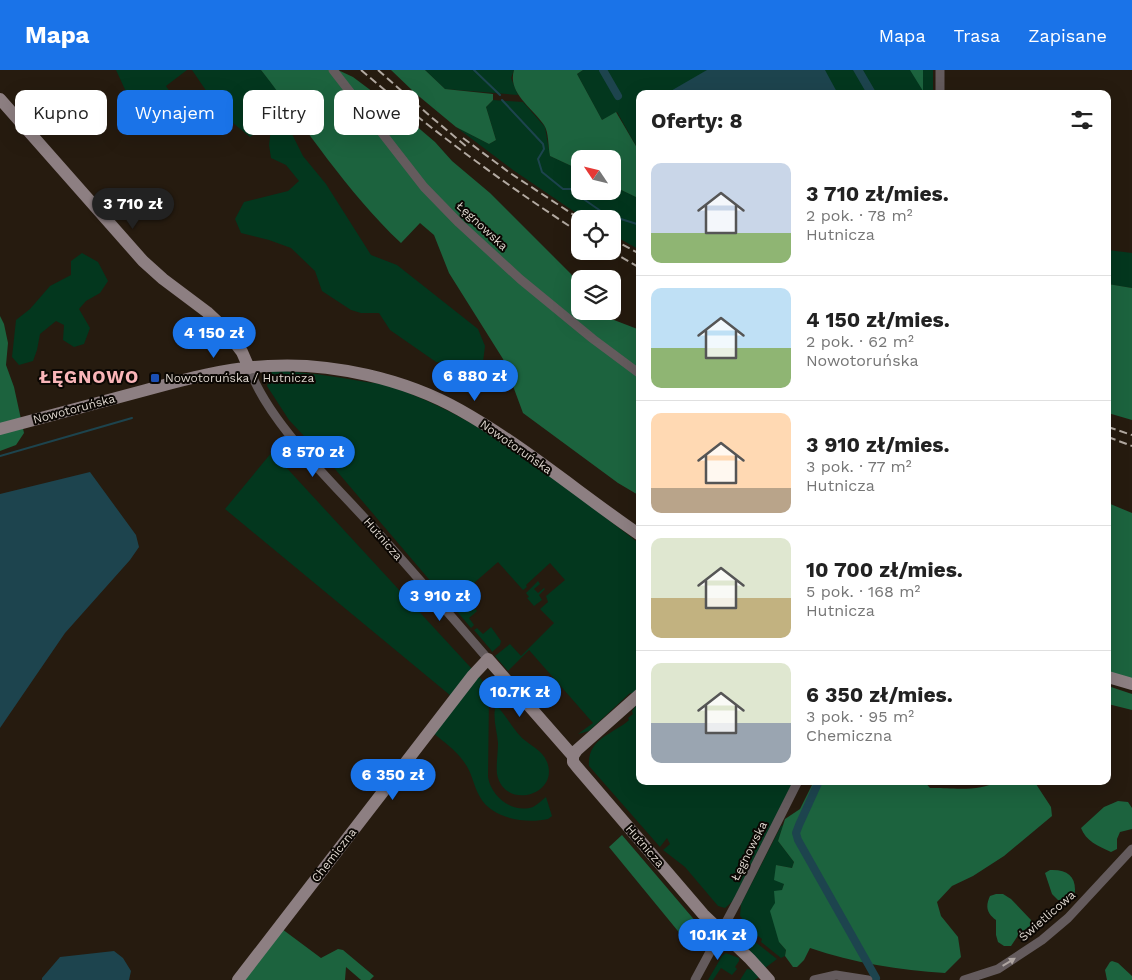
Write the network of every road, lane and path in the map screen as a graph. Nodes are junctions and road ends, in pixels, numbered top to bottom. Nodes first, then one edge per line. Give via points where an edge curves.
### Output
1 (333, 70) edge
2 (940, 70) edge
3 (940, 90) edge
4 (0, 99) edge
5 (249, 368) junction
6 (636, 371) edge
7 (0, 429) edge
8 (636, 532) edge
9 (488, 659) junction
10 (1111, 678) edge
11 (1132, 684) edge
12 (636, 698) edge
13 (573, 756) junction
14 (796, 785) edge
15 (1132, 849) edge
16 (721, 931) junction
17 (238, 980) edge
18 (695, 980) edge
19 (769, 980) edge
20 (814, 980) edge
21 (868, 980) edge
22 (964, 980) edge

1 - 6 street, Łęgnowska via 424,186 459,224 520,279
2 - 3 street
4 - 5 street, Hutnicza via 142,261 223,327 242,352
5 - 7 street, Nowotoruńska via 184,380
5 - 8 street, Nowotoruńska via 327,368 368,375 437,398 508,440
5 - 9 street, Hutnicza via 268,404 302,448
9 - 13 street, Hutnicza
9 - 17 street, Chemiczna
10 - 11 street
12 - 13 street
13 - 16 street, Hutnicza via 577,767
14 - 16 street, Łęgnowska
22 -> 15 street, Świetlicowa via 998,969 1042,940
16 - 18 street, Łęgnowska
16 - 19 street, Hutnicza
20 - 21 street via 836,975

